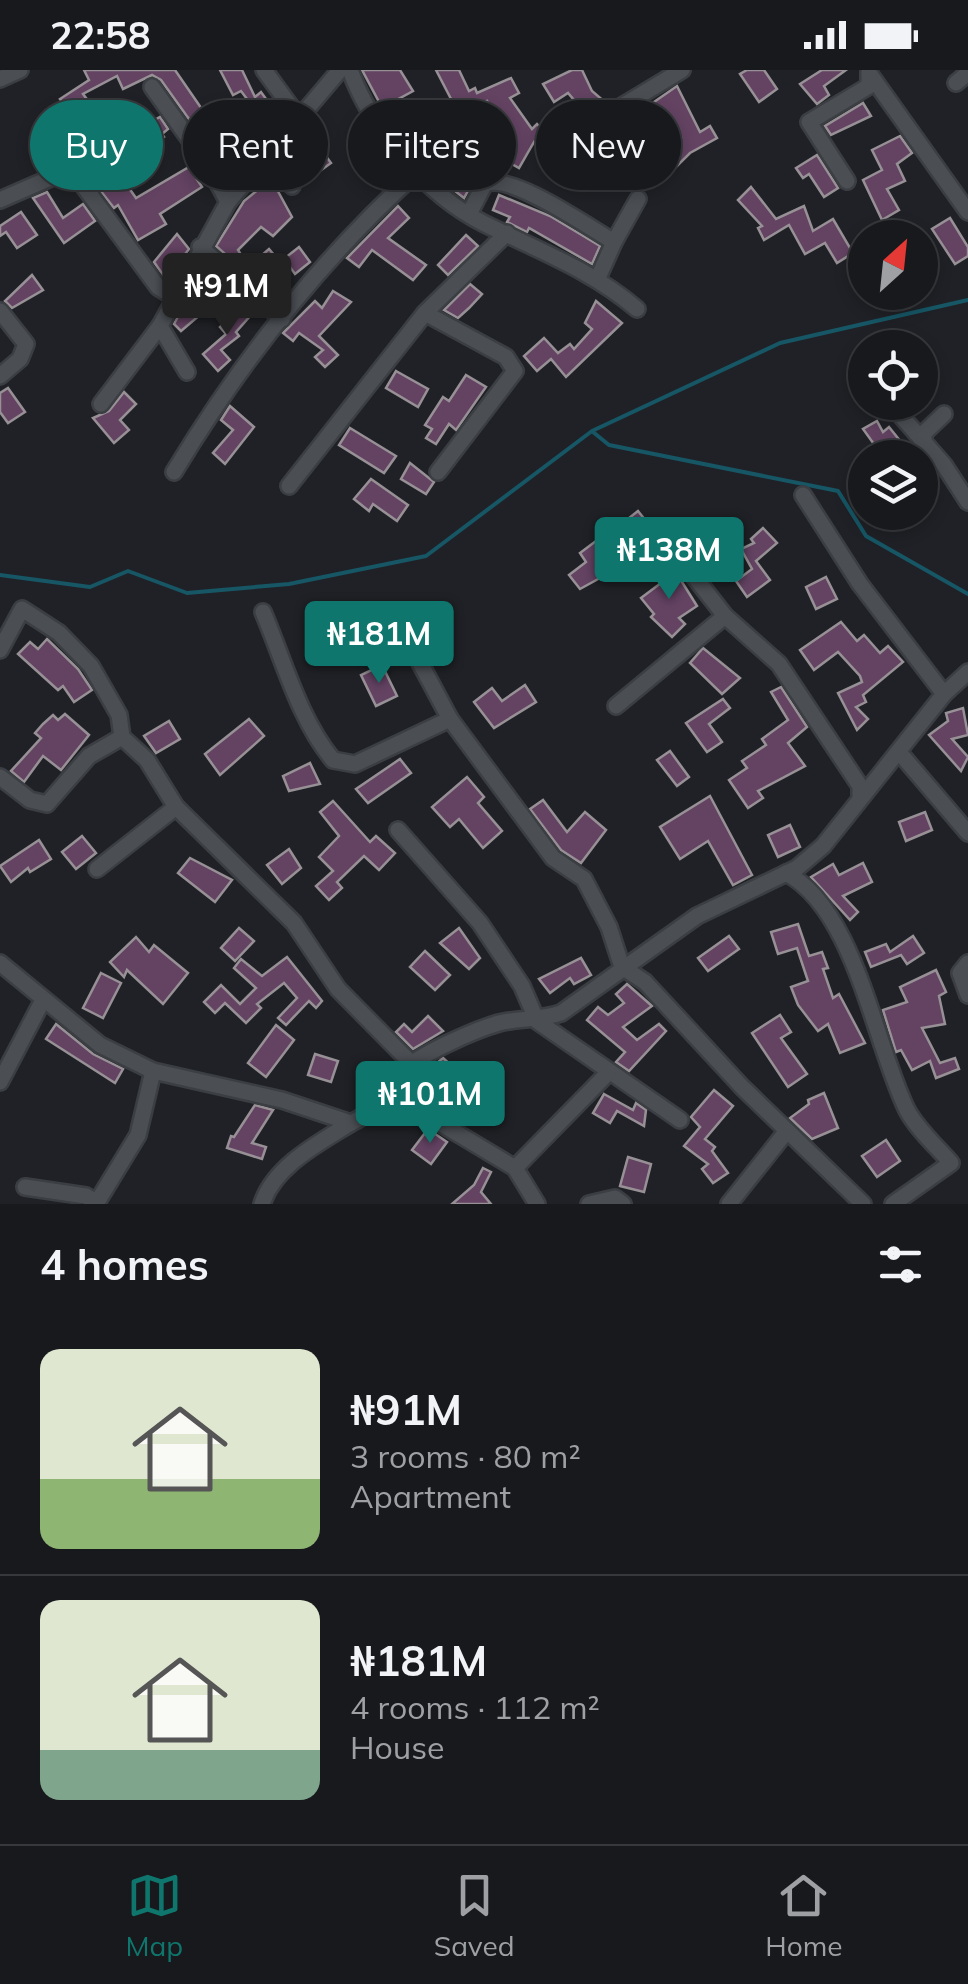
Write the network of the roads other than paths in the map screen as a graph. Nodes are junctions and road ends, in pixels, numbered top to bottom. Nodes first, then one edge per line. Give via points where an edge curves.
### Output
1 (20, 70) edge
2 (264, 70) edge
3 (340, 70) edge
4 (350, 70) edge
5 (682, 70) edge
6 (868, 72) edge
7 (0, 79) edge
8 (152, 87) dead end
9 (286, 100) edge
10 (314, 100) edge
11 (369, 100) edge
12 (632, 100) edge
13 (846, 182) dead end
14 (238, 190) edge
15 (399, 190) edge
16 (438, 190) edge
17 (0, 200) edge
18 (638, 200) dead end
19 (228, 202) junction
20 (968, 212) edge
21 (468, 214) junction
22 (507, 234) junction
23 (614, 242) junction
24 (200, 247) junction
25 (598, 280) junction
26 (175, 298) junction
27 (636, 309) dead end
28 (0, 311) edge
29 (425, 313) junction
30 (282, 319) junction
31 (160, 326) junction
32 (187, 372) dead end
33 (0, 376) edge
34 (101, 404) dead end
35 (944, 414) dead end
36 (904, 420) edge
37 (921, 440) edge
38 (923, 440) edge
39 (938, 462) edge
40 (174, 472) dead end
41 (438, 472) dead end
42 (289, 486) dead end
43 (803, 495) dead end
44 (968, 502) edge
45 (618, 568) dead end
46 (263, 612) dead end
47 (725, 616) junction
48 (0, 650) edge
49 (418, 659) dead end
50 (968, 672) edge
51 (944, 694) junction
52 (616, 706) dead end
53 (450, 719) junction
54 (122, 738) junction
55 (899, 752) junction
56 (0, 777) edge
57 (860, 796) junction
58 (176, 808) junction
59 (398, 830) dead end
60 (968, 833) edge
61 (97, 869) dead end
62 (786, 873) junction
63 (0, 963) edge
64 (968, 963) edge
65 (622, 966) junction
66 (968, 995) edge
67 (43, 1000) junction
68 (537, 1021) junction
69 (413, 1066) junction
70 (153, 1071) junction
71 (608, 1073) junction
72 (0, 1082) edge
73 (435, 1120) dead end
74 (680, 1120) dead end
75 (351, 1122) junction
76 (786, 1132) junction
77 (515, 1168) junction
78 (25, 1186) dead end
79 (96, 1203) edge
80 (262, 1204) edge
81 (537, 1204) edge
82 (590, 1204) edge
83 (623, 1204) edge
84 (729, 1204) edge
85 (863, 1204) edge
86 (893, 1204) edge

1 - 7 street
2 - 9 street
3 - 10 street
4 - 11 street
5 - 12 street
6 - 13 street via 869,86 810,122
6 - 20 street
8 - 19 street
14 - 19 street
15 - 30 street via 328,260
16 - 21 street
17 - 26 street via 74,174 158,286
18 - 23 street
19 - 24 street
21 - 22 street
21 - 23 street via 484,185 501,182
22 - 25 street
22 - 29 street
23 - 25 street
24 - 26 street
24 - 30 street
25 - 27 street
26 - 31 street
28 - 33 street via 26,344
29 - 41 street via 506,357 515,371
29 - 42 street
30 - 40 street via 212,409
31 - 32 street
31 - 34 street
35 - 38 street
36 - 37 street
39 - 44 street
43 - 51 street
45 - 47 street via 648,546 666,544
46 - 53 street via 300,704 333,760 355,764
47 - 52 street
47 - 57 street via 779,664 860,786
48 - 54 street via 22,610 59,633 91,666 118,716
49 - 53 street
50 - 51 street
51 - 55 street
53 - 65 street via 552,858 584,879
54 - 56 street via 88,756 47,804
54 - 58 street via 147,760
55 - 57 street
55 - 60 street
57 - 62 street via 824,846
58 - 61 street
58 - 69 street via 294,924 338,990
59 - 68 street via 488,934
62 - 65 street via 738,892
62 - 86 street via 805,883 841,940 908,1113 952,1163
63 - 67 street
64 - 66 street via 960,974
65 - 68 street via 561,1014
65 - 76 street via 645,982
67 - 70 street via 100,1045
67 - 72 street
68 - 69 street via 469,1033
68 - 71 street
69 - 75 street
70 - 75 street
70 - 79 street via 138,1135
71 - 74 street
71 - 77 street
73 - 77 street
75 - 80 street via 274,1180
76 - 84 street
76 - 85 street
77 - 81 street
78 - 79 street
82 - 83 street via 615,1198

